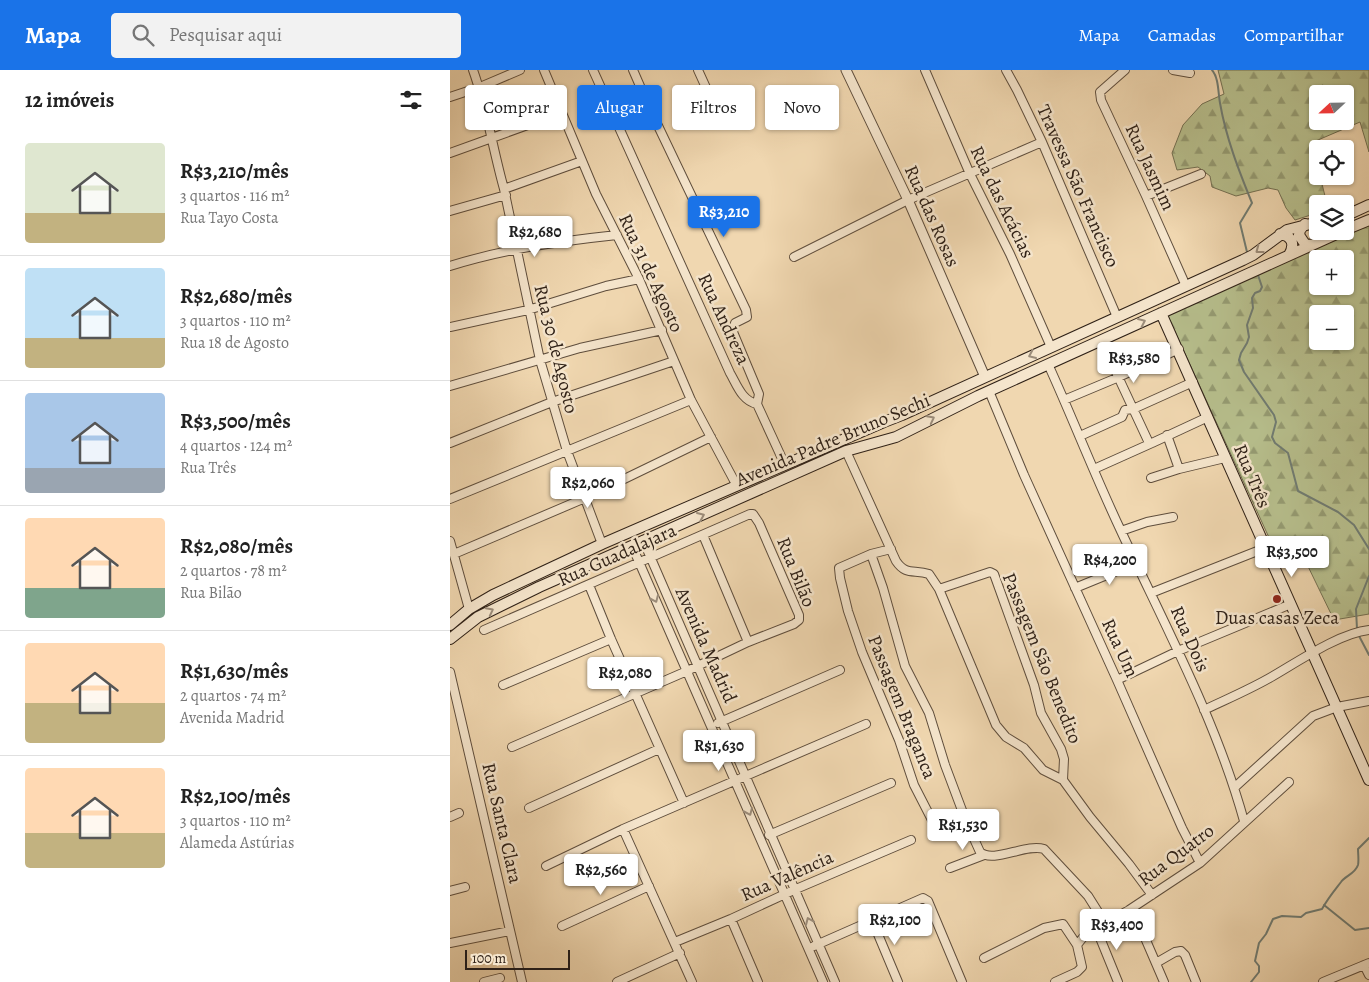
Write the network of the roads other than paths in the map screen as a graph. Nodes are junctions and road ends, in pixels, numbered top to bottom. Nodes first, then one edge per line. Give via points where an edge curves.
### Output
1 (474, 70) edge
2 (520, 70) edge
3 (544, 70) edge
4 (594, 70) edge
5 (633, 70) edge
6 (698, 70) edge
7 (846, 70) edge
8 (925, 70) edge
9 (1006, 70) edge
10 (1125, 70) edge
11 (1173, 70) edge
12 (1190, 73) dead end
13 (479, 85) edge
14 (485, 85) edge
15 (550, 85) edge
16 (705, 85) edge
17 (465, 92) edge
18 (450, 97) edge
19 (567, 127) edge
20 (488, 130) edge
21 (513, 130) edge
22 (490, 138) junction
23 (1042, 142) junction
24 (450, 153) edge
25 (582, 161) junction
26 (970, 174) junction
27 (1201, 174) dead end
28 (505, 192) junction
29 (1146, 196) junction
30 (908, 200) junction
31 (1369, 205) edge
32 (450, 211) edge
33 (1354, 212) edge
34 (1369, 220) edge
35 (1309, 223) edge
36 (1305, 224) junction
37 (1354, 227) edge
38 (1280, 234) junction
39 (617, 235) junction
40 (1323, 240) edge
41 (1311, 245) junction
42 (516, 250) junction
43 (1289, 255) junction
44 (794, 257) dead end
45 (450, 266) edge
46 (639, 279) junction
47 (1186, 286) junction
48 (528, 310) junction
49 (1161, 313) junction
50 (1117, 318) junction
51 (450, 327) edge
52 (662, 330) junction
53 (1101, 340) junction
54 (1051, 347) junction
55 (1179, 349) junction
56 (540, 360) junction
57 (674, 361) junction
58 (1048, 364) junction
59 (985, 377) junction
60 (1119, 378) junction
61 (1193, 382) junction
62 (450, 386) edge
63 (989, 391) junction
64 (692, 400) junction
65 (1064, 400) junction
66 (552, 402) junction
67 (757, 404) junction
68 (1133, 409) junction
69 (902, 415) junction
70 (1208, 417) junction
71 (884, 422) junction
72 (906, 432) junction
73 (1167, 435) junction
74 (1080, 436) junction
75 (711, 437) junction
76 (888, 440) junction
77 (450, 443) edge
78 (1152, 443) junction
79 (846, 451) junction
80 (567, 452) junction
81 (1225, 458) junction
82 (785, 464) junction
83 (1094, 469) junction
84 (1179, 469) junction
85 (1151, 478) dead end
86 (737, 486) junction
87 (585, 498) junction
88 (450, 499) edge
89 (1173, 517) dead end
90 (759, 524) joint
91 (1121, 531) junction
92 (703, 534) junction
93 (450, 540) edge
94 (643, 540) junction
95 (602, 544) junction
96 (632, 546) junction
97 (1264, 548) junction
98 (890, 549) junction
99 (454, 554) junction
100 (871, 554) junction
101 (651, 557) junction
102 (639, 562) junction
103 (1136, 562) junction
104 (589, 585) junction
105 (1075, 588) junction
106 (939, 589) junction
107 (1151, 593) junction
108 (1291, 604) junction
109 (469, 609) junction
110 (450, 625) edge
111 (484, 630) dead end
112 (1369, 630) edge
113 (450, 639) edge
114 (611, 639) junction
115 (748, 642) junction
116 (1178, 651) junction
117 (1312, 652) junction
118 (697, 666) junction
119 (840, 670) dead end
120 (687, 671) junction
121 (450, 672) edge
122 (1117, 680) junction
123 (503, 685) dead end
124 (635, 692) junction
125 (1369, 701) edge
126 (1336, 707) junction
127 (1204, 710) junction
128 (722, 721) junction
129 (866, 724) dead end
130 (711, 726) junction
131 (512, 747) dead end
132 (659, 749) junction
133 (747, 777) junction
134 (1062, 780) junction
135 (1369, 780) edge
136 (736, 782) junction
137 (891, 782) dead end
138 (1289, 782) dead end
139 (1234, 787) junction
140 (684, 803) junction
141 (529, 808) dead end
142 (459, 813) dead end
143 (450, 817) edge
144 (966, 821) junction
145 (1244, 821) junction
146 (623, 829) junction
147 (772, 834) junction
148 (760, 839) junction
149 (912, 840) dead end
150 (984, 855) junction
151 (1200, 863) junction
152 (546, 866) dead end
153 (950, 868) dead end
154 (649, 886) junction
155 (466, 887) dead end
156 (796, 889) junction
157 (450, 891) edge
158 (785, 895) junction
159 (1152, 895) junction
160 (1129, 910) junction
161 (731, 919) junction
162 (872, 920) junction
163 (1105, 923) junction
164 (562, 926) dead end
165 (1096, 928) junction
166 (510, 931) junction
167 (675, 942) junction
168 (450, 943) edge
169 (819, 943) junction
170 (1077, 945) junction
171 (808, 949) junction
172 (680, 954) junction
173 (984, 958) dead end
174 (1156, 963) junction
175 (1367, 964) edge
176 (1369, 976) edge
177 (500, 978) dead end
178 (1067, 980) edge
179 (484, 982) edge
180 (522, 982) edge
181 (617, 982) edge
182 (692, 982) edge
183 (758, 982) edge
184 (823, 982) edge
185 (835, 982) edge
186 (898, 982) edge
187 (962, 982) edge
188 (1056, 982) edge
189 (1118, 982) edge
190 (1164, 982) edge
191 (1196, 982) edge
192 (1323, 982) edge

1 - 13 street, Rua 30 de Agosto
2 - 14 street
3 - 15 street, Rua 31 de Agosto
4 - 67 street, Rua Andreza via 730,373 742,394
5 - 67 street via 746,310 747,317 735,323 733,332 758,394
6 - 16 street
7 - 30 street, Rua das Rosas
8 - 26 street, Rua das Acácias
9 - 23 street, Travessa São Francisco
10 - 29 street, Rua Jasmim via 1100,94
11 - 12 street
17 - 18 street
19 - 25 street, Rua 31 de Agosto
20 - 22 street, Rua 30 de Agosto
21 - 22 street
22 - 24 street
22 - 28 street, Rua 30 de Agosto
23 - 26 street
23 - 50 street, Travessa São Francisco
25 - 28 street
25 - 39 street, Rua 31 de Agosto
26 - 30 street
26 - 54 street, Rua das Acácias
27 - 29 street
28 - 32 street
28 - 42 street, Rua 30 de Agosto
29 - 47 street, Rua Jasmim
30 - 44 street
30 - 59 street, Rua das Rosas
31 - 33 main road
34 - 37 main road, Avenida Padre Bruno Sechi
35 - 36 main road, Avenida Padre Bruno Sechi
36 - 38 main road, Avenida Padre Bruno Sechi
36 - 41 main road via 1299,235
38 - 43 main road via 1293,243
38 -> 47 main road, Avenida Padre Bruno Sechi via 1253,255
39 - 42 street
39 - 46 street, Rua 31 de Agosto
40 - 41 main road, Avenida Padre Bruno Sechi
41 - 43 main road, Avenida Padre Bruno Sechi
42 - 45 street
42 - 48 street, Rua 30 de Agosto
43 - 49 main road, Avenida Padre Bruno Sechi
46 - 48 street
46 - 52 street, Rua 31 de Agosto
47 - 50 main road, Avenida Padre Bruno Sechi
48 - 51 street
48 - 56 street, Rua 30 de Agosto
53 -> 49 main road, Avenida Padre Bruno Sechi
49 - 55 main road, Rua Três
50 - 54 main road, Avenida Padre Bruno Sechi
52 - 56 street
52 - 57 street, Rua 31 de Agosto
53 - 58 main road, Avenida Padre Bruno Sechi
53 - 60 street
54 -> 59 main road, Avenida Padre Bruno Sechi
55 - 60 street
55 - 61 main road, Rua Três
56 - 62 street
56 - 66 street, Rua 30 de Agosto
57 - 64 street, Rua 31 de Agosto
57 - 66 street
58 - 63 main road, Avenida Padre Bruno Sechi
58 - 65 street, Rua Dois
59 - 69 main road, Avenida Padre Bruno Sechi
60 - 65 street
60 - 68 street
61 - 68 street
61 - 70 main road, Rua Três
72 -> 63 main road, Avenida Padre Bruno Sechi
63 - 105 street, Rua Um
64 - 75 street, Rua 31 de Agosto
64 - 80 street
65 - 74 street, Rua Dois
66 - 77 street
66 - 80 street, Rua 30 de Agosto
67 - 82 street, Rua Andreza
68 - 74 street via 1124,410 1122,417
68 - 78 street via 1148,441
69 - 71 main road, Avenida Padre Bruno Sechi
69 - 72 main road via 898,425
70 - 73 street
70 - 81 main road, Rua Três
71 - 76 main road via 892,432
71 - 82 main road, Avenida Padre Bruno Sechi
72 - 76 main road, Avenida Padre Bruno Sechi
73 - 78 street
73 - 84 street
74 - 83 street, Rua Dois
75 - 86 street, Rua 31 de Agosto
75 - 87 street
76 - 79 main road, Avenida Padre Bruno Sechi
78 - 83 street
94 -> 79 main road, Avenida Padre Bruno Sechi
79 - 98 street
80 - 87 street, Rua 30 de Agosto
80 - 88 street
81 - 84 street
81 - 97 main road, Rua Três
82 - 86 main road, Avenida Padre Bruno Sechi
83 - 91 street, Rua Dois
84 - 85 street
86 - 95 main road, Avenida Padre Bruno Sechi
87 - 95 street, Rua 30 de Agosto
87 - 99 street
89 - 91 street
90 - 92 street, Rua Guadalajara via 753,514 746,514
90 - 115 street, Rua Bilão via 799,620
91 - 103 street, Rua Dois
92 - 101 street, Rua Guadalajara
92 - 115 street
93 - 99 street
94 - 96 main road, Avenida Padre Bruno Sechi
94 - 101 street, Avenida Madrid
95 - 109 main road, Avenida Padre Bruno Sechi
96 - 102 street, Avenida Madrid
113 -> 96 main road, Avenida Padre Bruno Sechi via 478,617
97 - 107 street
97 - 108 main road, Rua Três
98 - 100 street
98 - 106 street via 901,568 929,574
99 - 109 street
100 - 144 street via 884,588 905,666 929,713
100 - 144 street, Passagem Braganca via 841,566 839,570 854,630 914,784 937,828
101 - 102 street, Rua Guadalajara
101 - 118 street, Avenida Madrid
102 - 104 street, Rua Guadalajara
102 -> 120 street, Avenida Madrid
103 - 105 street
103 - 107 street, Rua Dois
104 - 111 street, Rua Guadalajara
104 - 114 street
105 - 122 street, Rua Um
106 - 134 street via 996,725 1044,770
106 - 134 street, Passagem São Benedito via 979,574 994,574 1042,713 1061,749 1064,759
107 - 116 street, Rua Dois
108 - 116 street
108 - 117 main road, Rua Três
109 - 110 main road, Avenida Padre Bruno Sechi
112 - 117 street via 1358,631
114 - 123 street
114 - 124 street
115 - 118 street, Rua Bilão
116 - 122 street
116 - 127 street, Rua Dois
117 - 126 main road, Rua Três
117 - 127 street via 1254,687
118 - 120 street, Rua Bilão
118 - 128 street, Avenida Madrid
119 - 128 street
120 - 124 street, Rua Bilão
120 - 130 street, Avenida Madrid
121 - 166 street, Rua Santa Clara
122 - 151 street, Rua Um
124 - 131 street, Rua Bilão
124 - 132 street
125 - 126 street
126 - 135 main road, Rua Três
126 - 139 street via 1313,716
127 - 139 street, Rua Dois
128 - 130 street
128 - 133 street, Avenida Madrid
129 - 133 street
130 - 136 street, Avenida Madrid
132 - 140 street
132 - 141 street
133 - 136 street
133 - 147 street, Avenida Madrid
134 - 159 street
136 - 140 street
136 -> 148 street, Avenida Madrid
137 - 147 street
138 - 145 street, Rua Quatro
139 - 145 street, Rua Dois
140 - 146 street
142 - 143 street
144 - 150 street
145 - 151 street, Rua Quatro
146 - 152 street
146 - 154 street
147 - 148 street
147 - 156 street, Avenida Madrid
148 - 158 street, Avenida Madrid
149 - 156 street, Rua Valência
150 - 153 street
150 - 163 street via 1028,848 1044,849 1088,896
151 - 159 street, Rua Quatro
154 - 164 street
154 - 167 street
155 - 157 street
156 - 158 street, Rua Valência
169 -> 156 street, Avenida Madrid
158 - 161 street, Rua Valência
158 - 171 street, Avenida Madrid
159 - 160 street, Rua Quatro
160 - 163 street, Rua Quatro
160 - 174 street
161 - 167 street, Rua Valência
161 - 183 street
162 - 169 street
162 - 186 street
162 - 187 street via 923,898 928,901
163 - 165 street, Rua Quatro
165 - 170 street, Rua Quatro
165 - 189 street
166 - 168 street
166 - 180 street, Rua Santa Clara
167 - 172 street
169 - 171 street
169 - 185 street, Avenida Madrid
170 - 173 street via 1065,925 1054,924
170 - 178 street via 1082,967
171 - 184 street, Avenida Madrid
172 - 181 street
172 - 182 street
174 - 190 street
174 - 191 street via 1181,951
175 - 176 street
175 - 192 street
177 - 179 street
178 - 188 street

